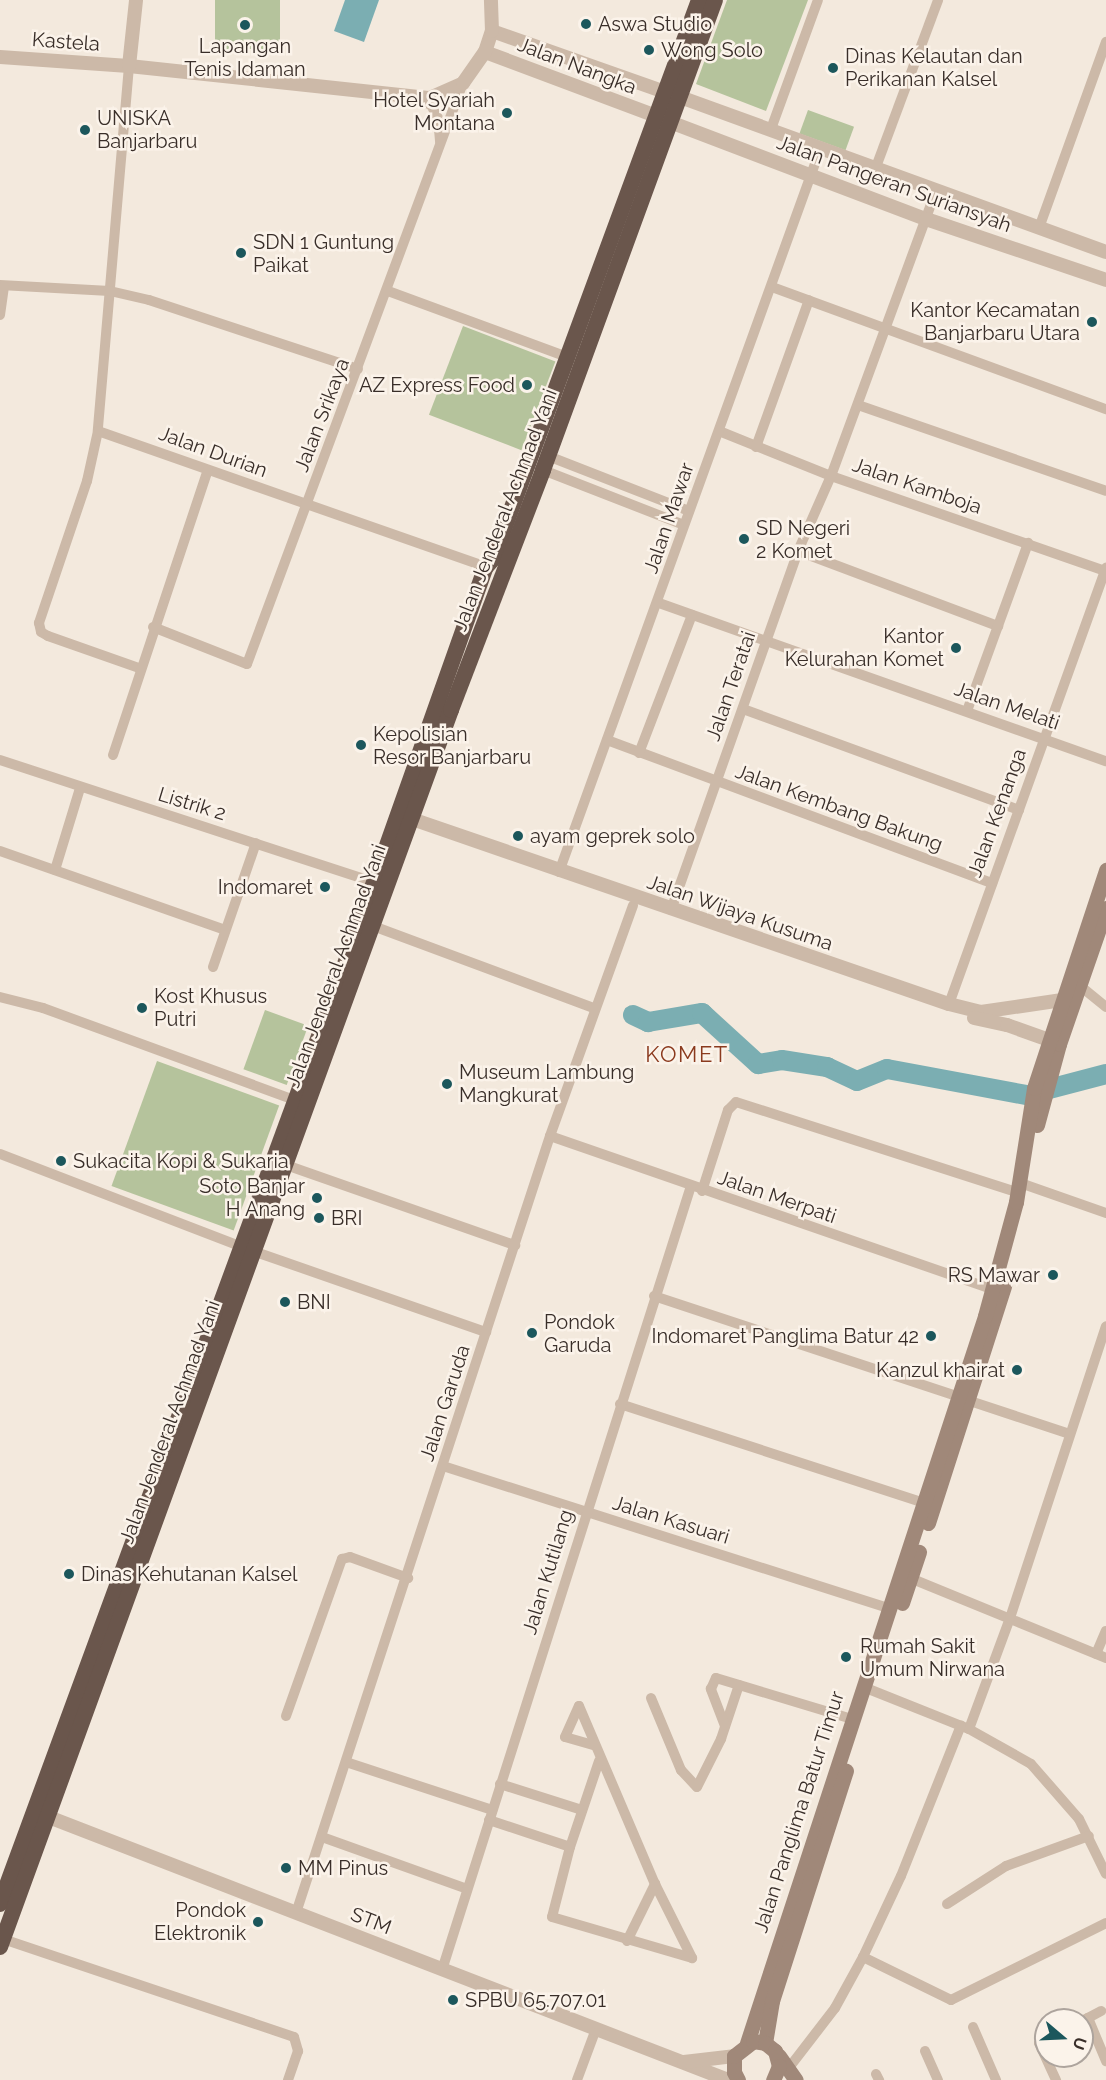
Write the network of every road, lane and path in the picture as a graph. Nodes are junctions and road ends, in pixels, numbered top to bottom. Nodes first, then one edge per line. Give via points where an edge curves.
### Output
1 (136, 0) edge
2 (491, 0) edge
3 (699, 0) edge
4 (715, 0) edge
5 (818, 0) edge
6 (938, 0) edge
7 (492, 31) junction
8 (1106, 42) edge
9 (484, 52) junction
10 (0, 57) edge
11 (129, 66) junction
12 (463, 84) junction
13 (672, 94) junction
14 (416, 98) junction
15 (663, 119) junction
16 (771, 129) junction
17 (821, 147) junction
18 (441, 152) junction
19 (876, 166) junction
20 (811, 175) junction
21 (936, 191) junction
22 (926, 219) junction
23 (1039, 228) junction
24 (1106, 252) edge
25 (1106, 280) edge
26 (2, 286) edge
27 (772, 287) junction
28 (110, 291) junction
29 (388, 291) junction
30 (809, 300) junction
31 (0, 315) edge
32 (886, 328) junction
33 (567, 357) junction
34 (358, 369) junction
35 (858, 405) junction
36 (1106, 409) edge
37 (98, 431) junction
38 (719, 431) junction
39 (756, 447) junction
40 (546, 463) junction
41 (208, 470) junction
42 (831, 476) junction
43 (1106, 491) edge
44 (307, 505) junction
45 (689, 511) junction
46 (684, 525) junction
47 (1028, 543) junction
48 (798, 551) junction
49 (496, 563) junction
50 (1106, 570) edge
51 (658, 603) junction
52 (692, 615) junction
53 (998, 626) junction
54 (153, 627) junction
55 (766, 642) junction
56 (139, 668) junction
57 (443, 707) junction
58 (744, 709) junction
59 (967, 711) junction
60 (1043, 738) junction
61 (608, 741) junction
62 (639, 753) junction
63 (113, 755) dead end
64 (0, 760) edge
65 (1106, 761) edge
66 (717, 783) junction
67 (80, 788) junction
68 (1019, 810) junction
69 (410, 822) junction
70 (255, 843) junction
71 (0, 850) edge
72 (484, 850) junction
73 (55, 870) junction
74 (1106, 870) edge
75 (559, 872) junction
76 (374, 882) junction
77 (992, 883) junction
78 (633, 906) junction
79 (1106, 908) edge
80 (670, 910) junction
81 (373, 926) junction
82 (225, 930) junction
83 (799, 958) junction
84 (213, 967) dead end
85 (1079, 986) junction
86 (0, 997) edge
87 (339, 1000) junction
88 (1062, 1000) junction
89 (949, 1004) junction
90 (1106, 1007) edge
91 (594, 1008) junction
92 (1049, 1040) junction
93 (315, 1067) junction
94 (295, 1100) junction
95 (550, 1136) junction
96 (0, 1155) edge
97 (286, 1165) junction
98 (691, 1186) junction
99 (1021, 1189) junction
100 (702, 1191) junction
101 (1106, 1213) edge
102 (515, 1245) junction
103 (247, 1249) junction
104 (993, 1289) junction
105 (654, 1296) junction
106 (1106, 1326) edge
107 (486, 1332) junction
108 (1094, 1361) junction
109 (1106, 1365) edge
110 (964, 1399) junction
111 (620, 1404) junction
112 (1070, 1434) junction
113 (443, 1466) junction
114 (940, 1471) junction
115 (924, 1503) junction
116 (586, 1513) junction
117 (408, 1578) junction
118 (910, 1578) junction
119 (889, 1608) junction
120 (1010, 1618) junction
121 (1106, 1631) edge
122 (1101, 1656) edge
123 (739, 1685) junction
124 (871, 1690) junction
125 (651, 1698) dead end
126 (286, 1716) dead end
127 (852, 1719) junction
128 (725, 1726) junction
129 (965, 1727) junction
130 (592, 1745) dead end
131 (599, 1761) junction
132 (346, 1762) junction
133 (500, 1784) junction
134 (582, 1810) junction
135 (491, 1815) junction
136 (46, 1816) junction
137 (1089, 1836) junction
138 (321, 1837) junction
139 (570, 1847) junction
140 (1106, 1874) edge
141 (655, 1884) junction
142 (467, 1889) junction
143 (0, 1904) edge
144 (947, 1904) dead end
145 (296, 1913) junction
146 (1106, 1923) edge
147 (3, 1933) edge
148 (627, 1941) junction
149 (863, 1958) junction
150 (442, 1970) junction
151 (1101, 2011) dead end
152 (1094, 2015) edge
153 (973, 2027) dead end
154 (596, 2029) junction
155 (1094, 2038) edge
156 (747, 2043) junction
157 (770, 2047) junction
158 (925, 2051) dead end
159 (734, 2056) junction
160 (1106, 2061) edge
161 (682, 2062) junction
162 (792, 2075) edge
163 (288, 2080) edge
164 (578, 2080) edge
165 (728, 2080) edge
166 (738, 2080) edge
167 (773, 2080) edge
168 (938, 2080) edge
169 (996, 2080) edge

1 - 11 street
2 - 7 street
3 - 13 highway, Jalan Jenderal Achmad Yani
4 - 13 highway, Jalan Jenderal Achmad Yani
5 - 16 street
6 - 19 street
7 - 9 street
7 - 13 street, Jalan Nangka
8 - 23 street
9 - 12 street
9 - 15 street, Jalan Nangka
10 - 11 street, Kastela
11 - 14 street, Kastela
11 - 28 street
12 - 14 street, Kastela via 430,98
12 - 18 street, Jalan Srikaya
13 - 15 highway, Jalan Jenderal Achmad Yani
13 - 16 street, Jalan Pangeran Suriansyah
14 - 18 street via 431,105 438,118
15 - 20 street, Jalan Pangeran Suriansyah
15 - 33 highway, Jalan Jenderal Achmad Yani
15 - 40 highway, Jalan Jenderal Achmad Yani
16 - 17 street, Jalan Pangeran Suriansyah
17 - 19 street, Jalan Pangeran Suriansyah
17 - 20 street, Jalan Mawar
18 - 29 street, Jalan Srikaya
19 - 21 street, Jalan Pangeran Suriansyah
20 - 22 street, Jalan Pangeran Suriansyah
20 - 27 street, Jalan Mawar
21 - 22 street, Jalan Teratai
21 - 23 street, Jalan Pangeran Suriansyah
22 - 25 street, Jalan Pangeran Suriansyah
22 - 32 street, Jalan Teratai
23 - 24 street, Jalan Pangeran Suriansyah
26 - 28 street
26 - 31 street
27 - 30 street
27 - 38 street, Jalan Mawar
28 - 34 street via 149,300
28 - 37 street
29 - 33 street
29 - 34 street, Jalan Srikaya
30 - 32 street
30 - 39 street
32 - 35 street, Jalan Teratai
32 - 36 street
33 - 49 highway, Jalan Jenderal Achmad Yani
34 - 44 street, Jalan Srikaya
35 - 42 street, Jalan Teratai
35 - 43 street
37 - 41 street, Jalan Durian
37 - 56 street via 87,481 39,624 41,632 48,636
38 - 39 street, Jalan Kamboja
38 - 45 street, Jalan Mawar
39 - 42 street, Jalan Kamboja
40 - 45 street
40 - 46 street
40 - 49 highway, Jalan Jenderal Achmad Yani
41 - 44 street, Jalan Durian
41 - 54 street
42 - 47 street, Jalan Kamboja
42 - 48 street, Jalan Teratai
44 - 49 street, Jalan Durian
44 - 54 street, Jalan Srikaya via 247,664
45 - 46 street, Jalan Mawar
46 - 51 street, Jalan Mawar
47 - 50 street, Jalan Kamboja
47 - 53 street
48 - 53 street
48 - 55 street, Jalan Teratai
49 - 57 highway, Jalan Jenderal Achmad Yani
50 - 60 street, Jalan Kenanga
51 - 52 street, Jalan Melati
51 - 61 street, Jalan Mawar
52 - 55 street, Jalan Melati
52 - 62 street
53 - 59 street
54 - 56 street
55 - 58 street, Jalan Teratai
55 - 59 street, Jalan Melati
56 - 63 street
57 - 69 highway, Jalan Jenderal Achmad Yani
57 - 76 highway, Jalan Jenderal Achmad Yani
58 - 66 street, Jalan Teratai
58 - 68 street
59 - 60 street, Jalan Melati
60 - 65 street, Jalan Melati
60 - 68 street, Jalan Kenanga
61 - 62 street, Jalan Kembang Bakung
61 - 75 street, Jalan Mawar
62 - 66 street, Jalan Kembang Bakung
64 - 67 street, Listrik 2
66 - 77 street, Jalan Kembang Bakung
66 - 80 street, Jalan Teratai
67 - 70 street, Listrik 2
67 - 73 street
68 - 77 street, Jalan Kenanga
69 - 72 street, Jalan Wijaya Kusuma
69 - 81 highway, Jalan Jenderal Achmad Yani
70 - 76 street, Listrik 2
70 - 82 street
71 - 73 street
72 - 75 street, Jalan Wijaya Kusuma
72 - 78 street, Jalan Wijaya Kusuma
73 - 82 street
74 - 88 main road, Jalan Panglima Batur Timur
75 - 80 street, Jalan Wijaya Kusuma
76 - 87 highway, Jalan Jenderal Achmad Yani
77 - 89 street, Jalan Kenanga
78 - 83 street, Jalan Wijaya Kusuma
78 - 91 street, Jalan Garuda
79 - 85 main road, Jalan Panglima Batur Timur
80 - 83 street, Jalan Wijaya Kusuma
81 - 87 highway, Jalan Jenderal Achmad Yani
81 - 91 street
82 - 84 street
83 - 89 street, Jalan Wijaya Kusuma
83 - 92 street, Jalan Wijaya Kusuma via 945,1012 1007,1025
85 - 90 street
85 - 99 main road, Jalan Panglima Batur Timur via 1047,1084
86 - 94 street via 43,1008
87 - 93 highway, Jalan Jenderal Achmad Yani
88 - 89 street, Jalan Wijaya Kusuma via 981,1012
88 - 92 main road, Jalan Panglima Batur Timur
91 - 95 street, Jalan Garuda
92 - 99 main road, Jalan Panglima Batur Timur via 1034,1088
93 - 94 highway, Jalan Jenderal Achmad Yani
93 - 97 highway, Jalan Jenderal Achmad Yani
94 - 103 highway, Jalan Jenderal Achmad Yani
95 - 98 street, Jalan Merpati
95 - 102 street, Jalan Garuda
96 - 103 street
97 - 102 street
97 - 103 highway, Jalan Jenderal Achmad Yani
98 - 100 street, Jalan Merpati
98 - 105 street, Jalan Kutilang
99 - 100 street via 736,1102 728,1110
99 - 101 street
99 - 104 main road, Jalan Panglima Batur Timur
99 - 110 main road, Jalan Panglima Batur Timur via 1008,1274
100 - 104 street, Jalan Merpati
102 - 107 street, Jalan Garuda
103 - 107 street
103 - 136 highway, Jalan Jenderal Achmad Yani
103 - 143 highway, Jalan Jenderal Achmad Yani
104 - 110 main road, Jalan Panglima Batur Timur
105 - 110 street
105 - 111 street, Jalan Kutilang
106 - 108 street
107 - 113 street, Jalan Garuda
108 - 109 street
108 - 112 street
110 - 112 street
110 - 114 main road, Jalan Panglima Batur Timur
111 - 115 street
111 - 116 street, Jalan Kutilang
112 - 120 street
113 - 116 street, Jalan Kasuari
113 - 117 street, Jalan Garuda
114 - 115 main road, Jalan Panglima Batur Timur
114 - 118 main road, Jalan Panglima Batur Timur
115 - 119 main road, Jalan Panglima Batur Timur
116 - 119 street, Jalan Kasuari
116 - 133 street, Jalan Kutilang
117 - 126 street via 350,1557 342,1559
117 - 132 street, Jalan Garuda
118 - 120 street
118 - 124 main road, Jalan Panglima Batur Timur
119 - 127 main road, Jalan Panglima Batur Timur
120 - 122 street
120 - 129 street
121 - 122 street
123 - 127 street
123 - 128 street
123 - 128 street via 716,1678 711,1685
124 - 129 street
124 - 157 main road, Jalan Panglima Batur Timur via 772,2001
125 - 128 street via 681,1770 697,1786
127 - 156 main road, Jalan Panglima Batur Timur
129 - 137 street via 1031,1764
129 - 149 street
130 - 131 street
131 - 134 street
131 - 141 street
132 - 135 street
132 - 138 street, Jalan Garuda
133 - 134 street
133 - 135 street, Jalan Kutilang
134 - 139 street
135 - 139 street
135 - 142 street, Jalan Kutilang
136 - 145 street, STM
136 - 147 highway, Jalan Jenderal Achmad Yani
137 - 140 street
137 - 144 street via 1006,1866
138 - 142 street
138 - 145 street, Jalan Garuda
139 - 148 street via 552,1917
141 - 148 street
141 - 148 street via 693,1958
142 - 150 street, Jalan Kutilang
145 - 150 street, STM
146 - 149 street via 951,2000
147 - 163 street via 294,2037 298,2051
149 - 162 street
150 - 154 street, STM
151 - 152 street
153 - 169 street
154 - 161 street, STM
154 - 164 street
155 - 160 street
156 - 157 main road
156 - 159 main road
157 - 162 main road
157 - 167 main road, Jalan Panglima Batur Timur via 779,2066
158 - 168 street
159 - 161 street
159 - 166 main road
161 - 165 street, STM

